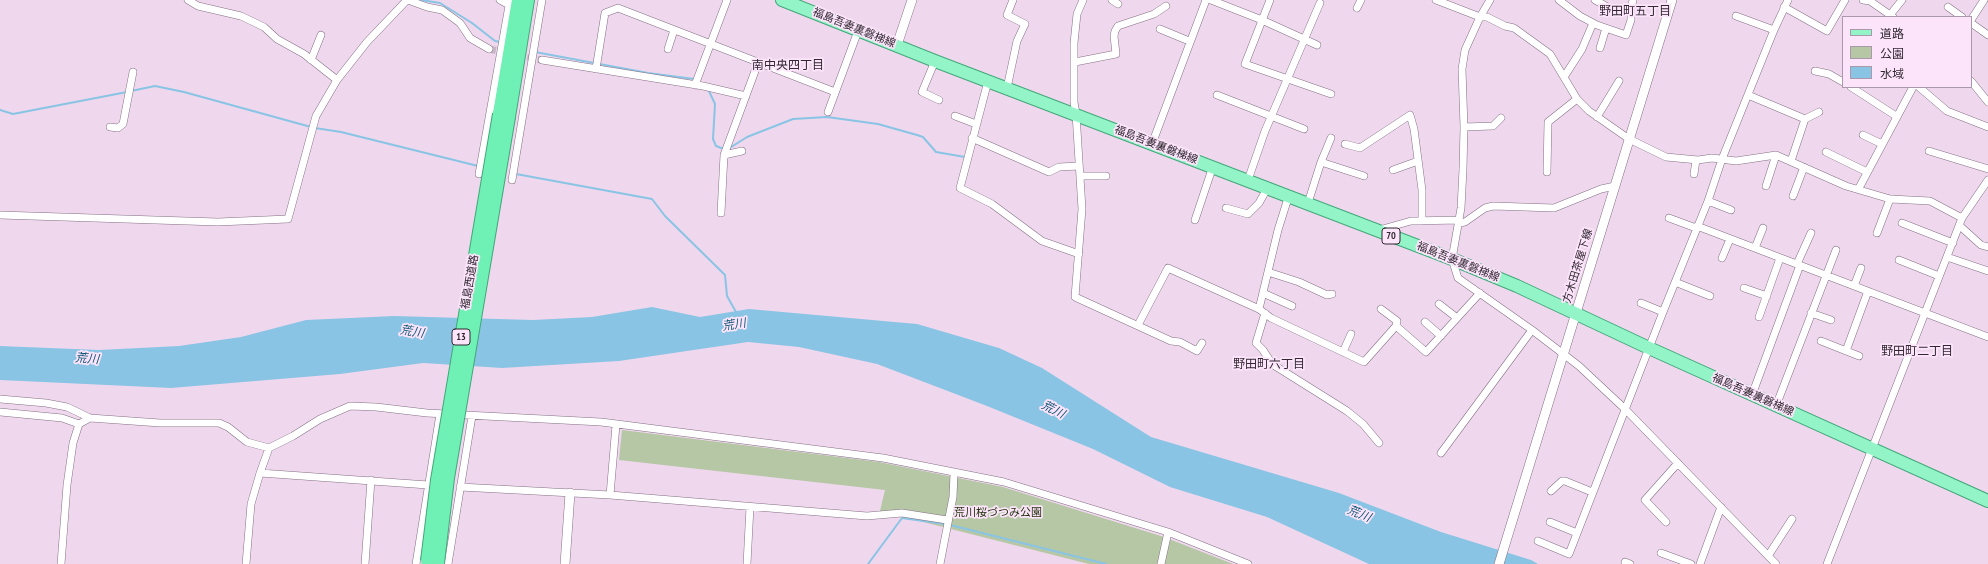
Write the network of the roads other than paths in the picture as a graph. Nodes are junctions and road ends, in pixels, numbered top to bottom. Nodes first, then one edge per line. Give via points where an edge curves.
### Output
1 (188, 0) edge
2 (408, 0) edge
3 (500, 0) edge
4 (528, 0) edge
5 (542, 0) edge
6 (727, 0) edge
7 (782, 0) edge
8 (912, 0) edge
9 (1013, 0) edge
10 (1083, 0) edge
11 (1206, 0) edge
12 (1211, 0) edge
13 (1270, 0) edge
14 (1361, 0) edge
15 (1436, 0) edge
16 (1490, 0) edge
17 (1558, 0) edge
18 (1595, 0) edge
19 (1633, 0) edge
20 (1672, 0) edge
21 (1788, 0) edge
22 (1845, 0) edge
23 (1863, 0) edge
24 (1902, 0) edge
25 (1984, 0) edge
26 (512, 2) edge
27 (1320, 3) dead end
28 (1166, 6) dead end
29 (1784, 7) junction
30 (1948, 7) dead end
31 (1358, 8) dead end
32 (1611, 9) dead end
33 (1889, 15) edge
34 (1736, 16) dead end
35 (1961, 16) edge
36 (1480, 17) junction
37 (1262, 20) junction
38 (1972, 20) edge
39 (1592, 23) junction
40 (1972, 23) edge
41 (1606, 28) junction
42 (1160, 29) dead end
43 (674, 30) junction
44 (1774, 30) junction
45 (858, 31) junction
46 (321, 35) dead end
47 (1988, 35) edge
48 (1305, 40) junction
49 (1189, 41) junction
50 (710, 44) junction
51 (897, 45) junction
52 (1316, 45) dead end
53 (1600, 48) dead end
54 (489, 49) tunnel mouth
55 (668, 49) dead end
56 (311, 60) junction
57 (542, 60) tunnel mouth
58 (935, 61) junction
59 (758, 62) junction
60 (1075, 62) junction
61 (597, 65) junction
62 (1815, 71) dead end
63 (133, 72) dead end
64 (1564, 77) junction
65 (1289, 78) junction
66 (337, 80) junction
67 (696, 81) junction
68 (988, 81) junction
69 (1619, 81) dead end
70 (1842, 81) edge
71 (1972, 82) edge
72 (1007, 88) junction
73 (1853, 88) edge
74 (1912, 88) edge
75 (1920, 88) edge
76 (835, 92) junction
77 (1331, 94) dead end
78 (1217, 95) dead end
79 (1748, 95) junction
80 (746, 96) junction
81 (1577, 99) junction
82 (939, 100) dead end
83 (1988, 102) edge
84 (828, 112) dead end
85 (1819, 112) dead end
86 (1076, 114) junction
87 (504, 116) junction
88 (955, 116) dead end
89 (1896, 116) junction
90 (1597, 117) junction
91 (1272, 118) junction
92 (1500, 118) dead end
93 (1805, 119) junction
94 (976, 124) junction
95 (1464, 127) junction
96 (1988, 127) edge
97 (110, 128) dead end
98 (1304, 129) dead end
99 (1863, 135) dead end
100 (972, 138) junction
101 (1331, 138) dead end
102 (1629, 139) junction
103 (1152, 144) junction
104 (1345, 144) dead end
105 (1882, 144) junction
106 (742, 151) dead end
107 (1929, 151) dead end
108 (1826, 152) dead end
109 (724, 155) junction
110 (1776, 155) junction
111 (1722, 159) junction
112 (1696, 160) junction
113 (1418, 161) junction
114 (1791, 161) junction
115 (1321, 162) junction
116 (1079, 166) junction
117 (1213, 166) junction
118 (1804, 167) junction
119 (1988, 169) edge
120 (1393, 170) dead end
121 (1547, 172) dead end
122 (1867, 172) junction
123 (479, 174) dead end
124 (1694, 174) dead end
125 (1080, 176) junction
126 (1106, 176) dead end
127 (1364, 176) dead end
128 (512, 180) dead end
129 (1248, 180) junction
130 (1988, 180) edge
131 (1614, 186) junction
132 (1766, 186) dead end
133 (1268, 187) junction
134 (1859, 188) junction
135 (1289, 195) junction
136 (1793, 196) dead end
137 (1890, 199) junction
138 (1708, 201) junction
139 (1308, 202) junction
140 (1226, 208) dead end
141 (1731, 210) dead end
142 (722, 213) dead end
143 (0, 215) edge
144 (1669, 218) dead end
145 (1962, 218) junction
146 (1195, 220) dead end
147 (1422, 221) junction
148 (1459, 222) junction
149 (1902, 223) dead end
150 (1960, 226) junction
151 (1697, 227) junction
152 (1763, 228) dead end
153 (1377, 231) junction
154 (1811, 232) dead end
155 (1877, 233) dead end
156 (1730, 239) junction
157 (1953, 243) junction
158 (1988, 247) edge
159 (1755, 248) junction
160 (1836, 250) dead end
161 (1079, 254) junction
162 (1947, 257) junction
163 (1722, 258) dead end
164 (1780, 258) junction
165 (1452, 259) junction
166 (1899, 260) dead end
167 (1799, 265) junction
168 (1861, 268) dead end
169 (1988, 271) edge
170 (1268, 272) junction
171 (1826, 275) junction
172 (1939, 276) junction
173 (1675, 282) junction
174 (1854, 286) junction
175 (1744, 288) dead end
176 (1868, 291) junction
177 (1263, 293) junction
178 (1480, 293) junction
179 (1332, 294) dead end
180 (1710, 296) dead end
181 (1766, 296) junction
182 (1641, 303) dead end
183 (1440, 304) dead end
184 (1292, 306) dead end
185 (1381, 309) dead end
186 (1262, 311) junction
187 (1663, 312) junction
188 (1812, 313) junction
189 (1925, 313) junction
190 (1575, 314) junction
191 (1759, 317) dead end
192 (1457, 318) junction
193 (1831, 320) dead end
194 (1425, 322) dead end
195 (1138, 325) junction
196 (1396, 326) junction
197 (1532, 330) junction
198 (1351, 334) dead end
199 (1441, 336) junction
200 (1988, 337) edge
201 (1821, 341) dead end
202 (1202, 343) dead end
203 (1649, 348) junction
204 (1846, 351) junction
205 (1343, 352) junction
206 (1563, 353) junction
207 (1859, 356) dead end
208 (1752, 395) junction
209 (0, 399) edge
210 (1776, 406) junction
211 (1625, 409) junction
212 (0, 412) edge
213 (440, 414) junction
214 (472, 416) junction
215 (90, 418) junction
216 (79, 424) junction
217 (616, 425) junction
218 (1379, 443) dead end
219 (268, 448) junction
220 (1872, 449) junction
221 (1441, 453) dead end
222 (1678, 463) junction
223 (260, 473) junction
224 (954, 473) junction
225 (372, 480) junction
226 (428, 485) junction
227 (460, 487) junction
228 (1551, 491) dead end
229 (1592, 492) junction
230 (570, 493) junction
231 (610, 495) junction
232 (1988, 501) edge
233 (750, 507) junction
234 (1721, 507) junction
235 (1792, 519) dead end
236 (947, 520) junction
237 (1550, 522) dead end
238 (1666, 522) dead end
239 (1168, 532) junction
240 (1577, 533) junction
241 (1538, 541) dead end
242 (1661, 553) dead end
243 (1768, 556) junction
244 (1161, 562) edge
245 (432, 563) edge
246 (61, 564) edge
247 (246, 564) edge
248 (365, 564) edge
249 (564, 564) edge
250 (747, 564) edge
251 (940, 564) edge
252 (1248, 564) edge
253 (1499, 564) edge
254 (1691, 564) edge
255 (1700, 564) edge
256 (1776, 564) edge
257 (1827, 564) edge

1 - 56 street via 198,6 241,16 264,27 277,39
2 - 54 street via 442,10 460,22 470,38
2 - 66 street via 367,42
3 - 26 street
4 - 87 highway, 福島西道路 / 13
5 - 128 street
6 - 50 street
7 - 45 main road, 福島吾妻裏磐梯線 / 70
8 - 51 street
9 - 72 street via 1007,15 1025,24 1017,41
10 - 60 street via 1077,14
11 - 49 street
12 - 37 street
13 - 37 street
14 - 31 street
15 - 36 street
16 - 36 street
17 - 39 street
18 - 32 street
19 - 41 street via 1626,35
20 - 102 street, 方木田茶屋下線
21 - 29 street
22 - 29 street via 1827,31
23 - 33 street via 1870,1
24 - 33 street
25 - 38 street
26 - 87 highway, 福島西道路 / 13
26 - 123 street
27 - 48 street
28 - 60 street via 1154,14 1118,26 1114,36 1116,54
29 - 44 street
30 - 35 street
34 - 44 street
36 - 64 street via 1487,17 1514,28 1543,48 1555,60
36 - 95 street via 1465,50 1462,69
37 - 48 street
37 - 65 street via 1244,64
39 - 41 street
39 - 64 street via 1582,49
40 - 47 street
41 - 53 street
42 - 49 street
43 - 50 street
43 - 55 street
43 - 61 street via 618,8 605,13
44 - 79 street
45 - 51 main road, 福島吾妻裏磐梯線 / 70
45 - 76 street
46 - 56 street
48 - 52 street
48 - 65 street
49 - 103 street
50 - 59 street
50 - 67 street
51 - 58 main road, 福島吾妻裏磐梯線 / 70
56 - 66 street
57 - 61 street
58 - 68 main road, 福島吾妻裏磐梯線 / 70
58 - 82 street via 922,92
59 - 76 street
59 - 80 street
60 - 86 street
61 - 67 street
62 - 70 street via 1829,74
63 - 97 street via 123,124 118,128
64 - 81 street
65 - 77 street
65 - 91 street
66 - 143 street via 314,122 288,218 218,222
67 - 80 street via 703,86
68 - 72 main road, 福島吾妻裏磐梯線 / 70
68 - 94 street
69 - 90 street
71 - 83 street
72 - 86 main road, 福島吾妻裏磐梯線 / 70
73 - 89 street
74 - 89 street
75 - 96 street via 1947,111
76 - 84 street
78 - 91 street
79 - 93 street
79 - 111 street
80 - 109 street
81 - 90 street
81 - 121 street via 1548,122
85 - 93 street
86 - 103 main road, 福島吾妻裏磐梯線 / 70
86 - 116 street
87 - 245 highway, 福島西道路 / 13, bridge via 437,480
88 - 94 street
89 - 105 street
90 - 102 street
91 - 98 street
91 - 129 street
92 - 95 street via 1493,126
93 - 114 street
94 - 100 street
95 - 148 street
99 - 105 street
100 - 116 street via 1049,172 1059,167
100 - 161 street via 960,188 992,204 1042,241
101 - 115 street
102 - 112 street via 1666,157
102 - 131 street, 方木田茶屋下線
103 - 117 main road, 福島吾妻裏磐梯線 / 70
104 - 113 street via 1360,148 1410,115
105 - 122 street
106 - 109 street
107 - 119 street
108 - 122 street
109 - 142 street
110 - 111 street via 1736,161
110 - 114 street
110 - 132 street
111 - 112 street
111 - 138 street
112 - 124 street
113 - 120 street
113 - 147 street via 1422,190
114 - 118 street
115 - 127 street
115 - 139 street
116 - 125 street
117 - 129 main road, 福島吾妻裏磐梯線 / 70
117 - 146 street
118 - 134 street via 1846,186
118 - 136 street
122 - 134 street
125 - 126 street
125 - 161 street via 1082,209
129 - 133 main road, 福島吾妻裏磐梯線 / 70
130 - 145 street
131 - 148 street via 1554,208 1493,206 1485,208 1465,222
131 - 190 street, 方木田茶屋下線
133 - 135 main road, 福島吾妻裏磐梯線 / 70
133 - 140 street via 1259,203 1248,214
134 - 137 street
135 - 139 main road, 福島吾妻裏磐梯線 / 70
135 - 170 street
137 - 145 street via 1930,201
137 - 155 street
138 - 141 street
138 - 151 street
139 - 153 main road, 福島吾妻裏磐梯線 / 70
144 - 151 street
145 - 150 street
147 - 148 street
147 - 153 street via 1411,221
148 - 165 street
149 - 157 street
150 - 157 street
150 - 158 street via 1981,245
151 - 156 street
151 - 173 street
152 - 159 street
153 - 165 main road, 福島吾妻裏磐梯線 / 70
154 - 167 street
156 - 159 street
156 - 163 street
157 - 162 street
159 - 164 street
160 - 171 street
161 - 195 street via 1074,300
162 - 169 street
162 - 172 street
164 - 167 street
164 - 181 street
165 - 178 street via 1458,278
165 - 190 main road, 福島吾妻裏磐梯線 / 70
166 - 172 street
167 - 171 street
167 - 208 street
168 - 174 street
170 - 177 street
170 - 179 street via 1299,282 1326,295
171 - 174 street
171 - 188 street
172 - 189 street
173 - 180 street
173 - 187 street
174 - 176 street
175 - 181 street
176 - 189 street
176 - 204 street
177 - 184 street
177 - 186 street
178 - 192 street
178 - 197 street
181 - 191 street
182 - 187 street
183 - 192 street
185 - 196 street via 1398,321
186 - 195 street via 1168,268
186 - 205 street via 1271,318
186 - 218 street via 1256,343 1272,364 1347,411 1363,424
187 - 203 street
188 - 193 street
188 - 210 street
189 - 200 street
189 - 220 street
190 - 203 main road, 福島吾妻裏磐梯線 / 70
190 - 206 street, 方木田茶屋下線
192 - 199 street
194 - 199 street
195 - 202 street via 1170,341 1180,342 1197,352
196 - 199 street via 1426,352
196 - 205 street via 1364,362
197 - 206 street
197 - 221 street
198 - 205 street
201 - 204 street
203 - 208 main road, 福島吾妻裏磐梯線 / 70
203 - 211 street
204 - 207 street
206 - 211 street
206 - 253 street, 方木田茶屋下線
208 - 210 main road, 福島吾妻裏磐梯線 / 70
209 - 215 street via 46,403 67,408
210 - 220 main road, 福島吾妻裏磐梯線 / 70
211 - 222 street
211 - 229 street
212 - 216 street via 62,418
213 - 214 street
213 - 219 street via 350,406 320,419
213 - 226 street
214 - 217 street
214 - 227 street
215 - 216 street
215 - 219 street via 160,423 219,423 247,442
216 - 246 street via 74,437 67,485
217 - 224 street via 883,458
217 - 231 street
219 - 223 street
220 - 232 main road, 福島吾妻裏磐梯線 / 70
220 - 257 street
222 - 234 street
222 - 238 street via 1645,500
223 - 225 street
223 - 247 street via 251,504
224 - 236 street via 953,497
224 - 239 street via 1004,482
225 - 226 street
225 - 248 street
226 - 245 street
227 - 230 street
227 - 245 street
228 - 229 street via 1565,481
229 - 240 street
230 - 231 street
230 - 249 street
231 - 233 street
233 - 236 street via 868,516 902,513
233 - 250 street
234 - 243 street
234 - 255 street
235 - 243 street
236 - 251 street
237 - 240 street
239 - 244 street
239 - 252 street
240 - 241 street via 1568,555
242 - 254 street
243 - 256 street

